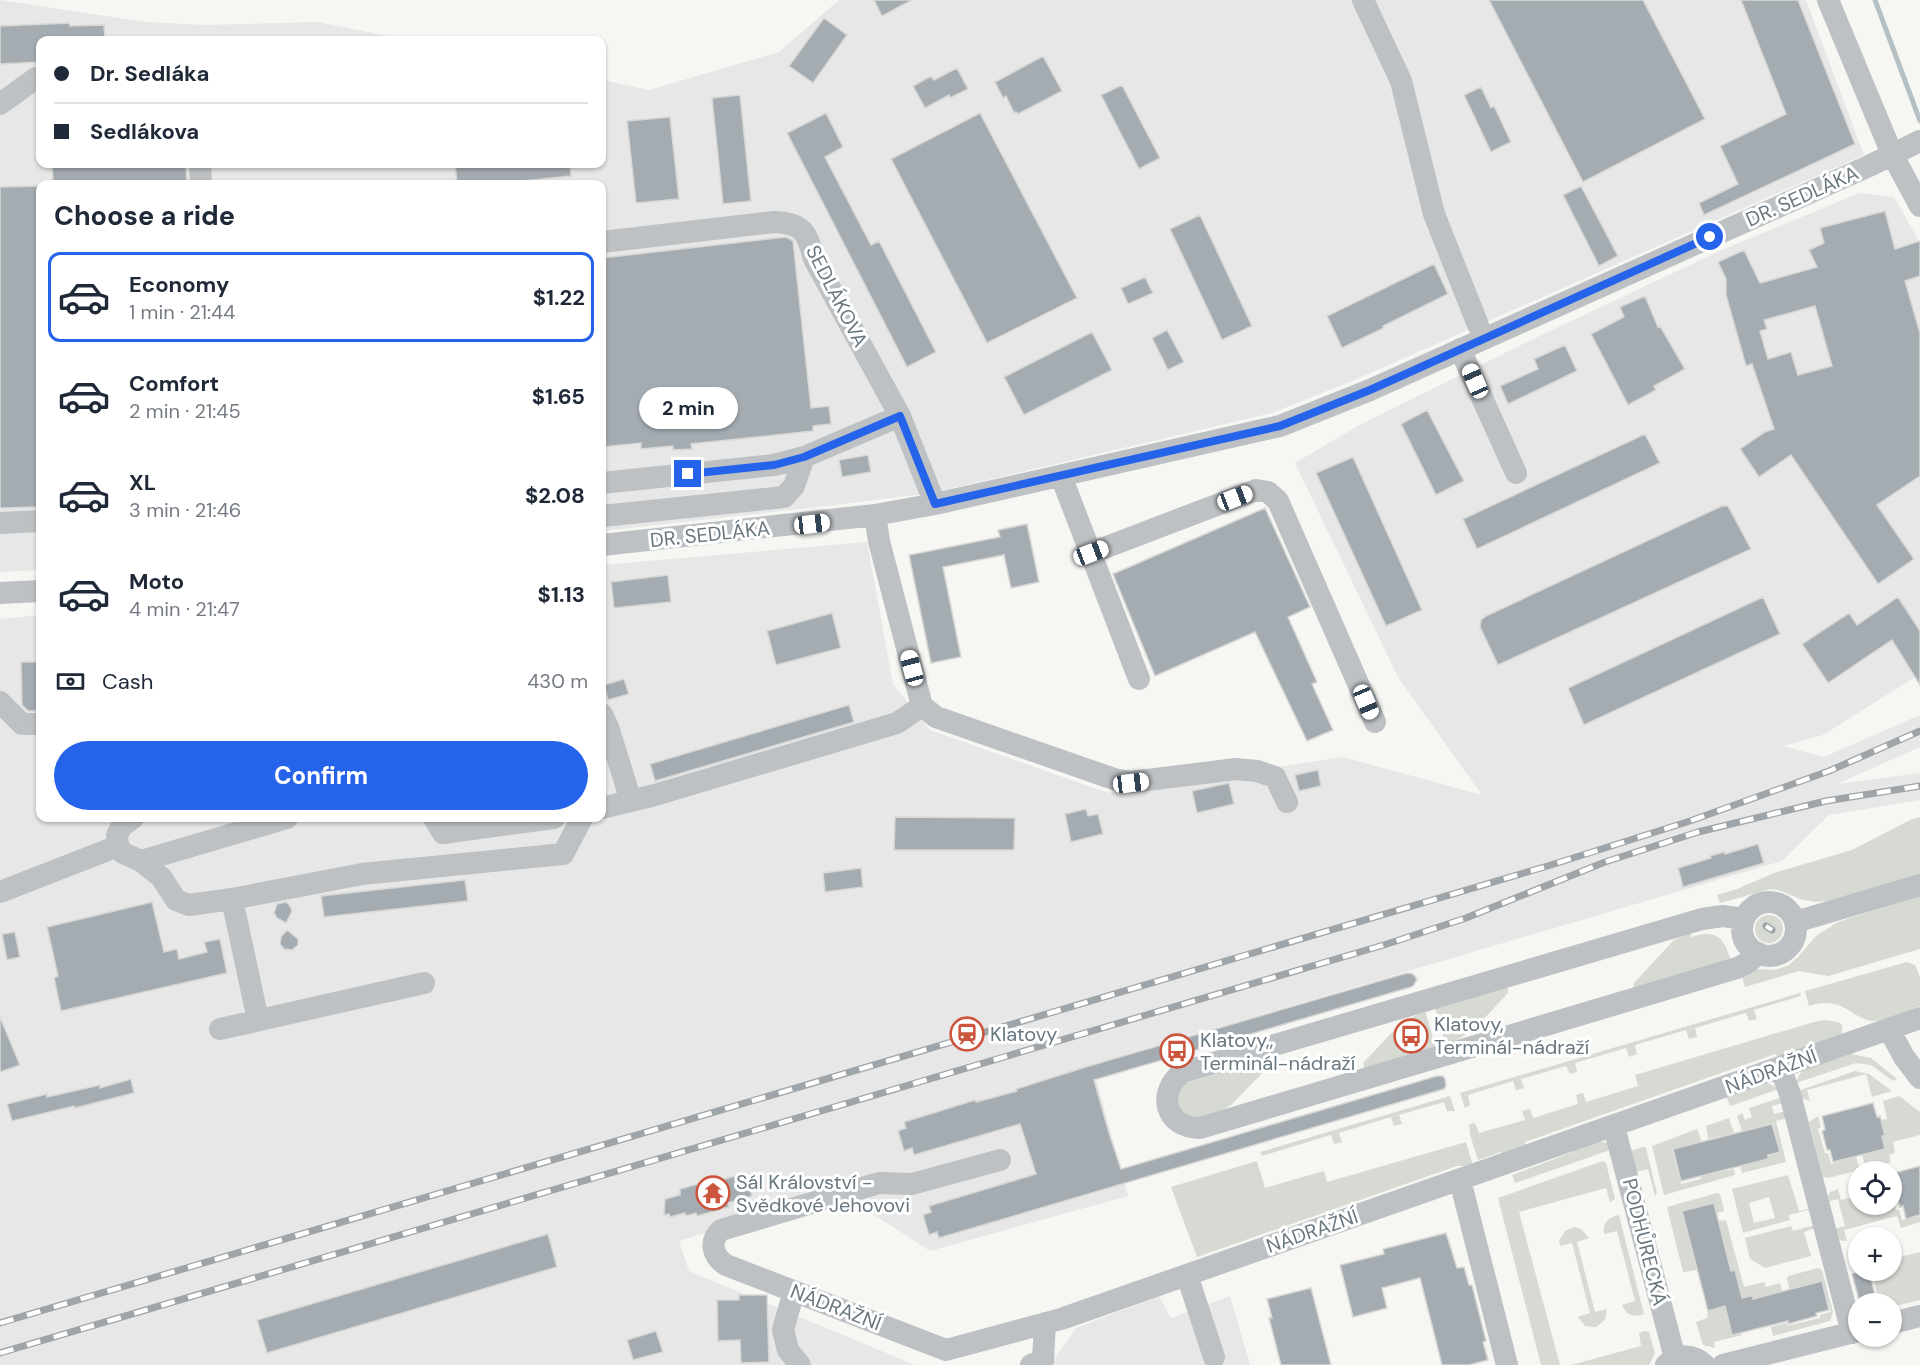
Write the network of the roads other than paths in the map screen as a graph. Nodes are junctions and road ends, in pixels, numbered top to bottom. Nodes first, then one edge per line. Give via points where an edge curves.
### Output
1 (1363, 0) edge
2 (1828, 0) edge
3 (36, 78) edge
4 (0, 104) edge
5 (1906, 147) edge
6 (1920, 206) edge
7 (606, 242) edge
8 (1478, 325) dead end
9 (1460, 349) junction
10 (900, 416) junction
11 (804, 457) junction
12 (1516, 472) dead end
13 (1061, 476) junction
14 (606, 483) edge
15 (935, 504) junction
16 (875, 515) junction
17 (606, 516) edge
18 (36, 520) edge
19 (0, 523) edge
20 (606, 545) edge
21 (1091, 553) junction
22 (36, 591) edge
23 (0, 593) edge
24 (1139, 679) dead end
25 (0, 702) edge
26 (922, 706) junction
27 (1375, 722) dead end
28 (36, 724) edge
29 (606, 730) edge
30 (631, 801) junction
31 (1287, 802) dead end
32 (606, 807) edge
33 (128, 822) edge
34 (273, 822) edge
35 (436, 822) edge
36 (524, 822) edge
37 (580, 822) edge
38 (118, 846) junction
39 (141, 861) junction
40 (1920, 885) edge
41 (0, 892) edge
42 (232, 899) junction
43 (1744, 919) junction
44 (1795, 922) junction
45 (1758, 953) junction
46 (424, 983) dead end
47 (1920, 1018) edge
48 (258, 1020) junction
49 (220, 1029) dead end
50 (1889, 1029) junction
51 (1780, 1067) junction
52 (1920, 1078) edge
53 (1614, 1127) junction
54 (1000, 1160) dead end
55 (1460, 1180) junction
56 (1187, 1275) junction
57 (794, 1291) junction
58 (1848, 1306) edge
59 (1920, 1316) edge
60 (1902, 1320) edge
61 (1045, 1323) junction
62 (1848, 1334) edge
63 (1214, 1357) dead end
64 (1671, 1362) edge
65 (800, 1365) edge
66 (1031, 1365) edge
67 (1507, 1365) edge
68 (1705, 1365) edge
69 (1723, 1365) edge

1 - 8 street via 1401,81 1434,214
2 - 5 street
3 - 4 street
5 - 6 street
5 - 9 street, DR. SEDLÁKA
7 - 10 street, SEDLÁKOVA via 774,222 798,226 808,236 814,259
9 - 12 street
9 - 13 street, DR. SEDLÁKA via 1280,426
10 - 11 street
10 - 15 street, SEDLÁKOVA
11 - 14 street via 774,465
11 - 17 street via 794,486 784,497
13 - 15 street, DR. SEDLÁKA
13 - 21 street
15 - 16 street, DR. SEDLÁKA
16 - 20 street, DR. SEDLÁKA
16 - 26 street
18 - 19 street
21 - 24 street
21 - 27 street via 1256,490 1268,492 1278,501
22 - 23 street
25 - 28 street via 22,724
26 - 30 street via 897,723
26 - 31 street via 936,717 1131,783 1236,769 1257,771 1275,777
29 - 30 street
30 - 32 street
33 - 38 street via 117,835
34 - 39 street
35 - 36 street via 443,833
37 - 42 street via 563,854 362,874
38 - 39 street via 123,853
38 - 41 street
39 - 42 street via 181,903
40 - 44 street
42 - 48 street
43 - 44 street via 1756,905 1772,902 1787,908
43 - 45 street via 1744,938
43 - 45 street via 1702,919 1183,1072 1170,1084 1167,1099 1173,1117 1186,1126 1200,1128 1737,968
44 - 45 street via 1794,938 1786,949 1774,955
46 - 48 street
47 - 50 street, NÁDRAŽNÍ
48 - 49 street
50 - 51 street, NÁDRAŽNÍ
50 - 52 street
51 - 53 street, NÁDRAŽNÍ
51 - 58 street
53 - 55 street, NÁDRAŽNÍ
53 - 64 street, PODHŮRECKÁ
54 - 57 street, NÁDRAŽNÍ via 912,1184 879,1184 721,1230 714,1238 713,1248 719,1261
55 - 56 street, NÁDRAŽNÍ
55 - 67 street
56 - 61 street, NÁDRAŽNÍ
56 - 63 street
57 - 61 street, NÁDRAŽNÍ via 946,1350
57 - 65 street via 783,1330 788,1350
59 - 60 street
61 - 66 street via 1043,1360
62 - 69 street
64 - 68 street via 1694,1357

